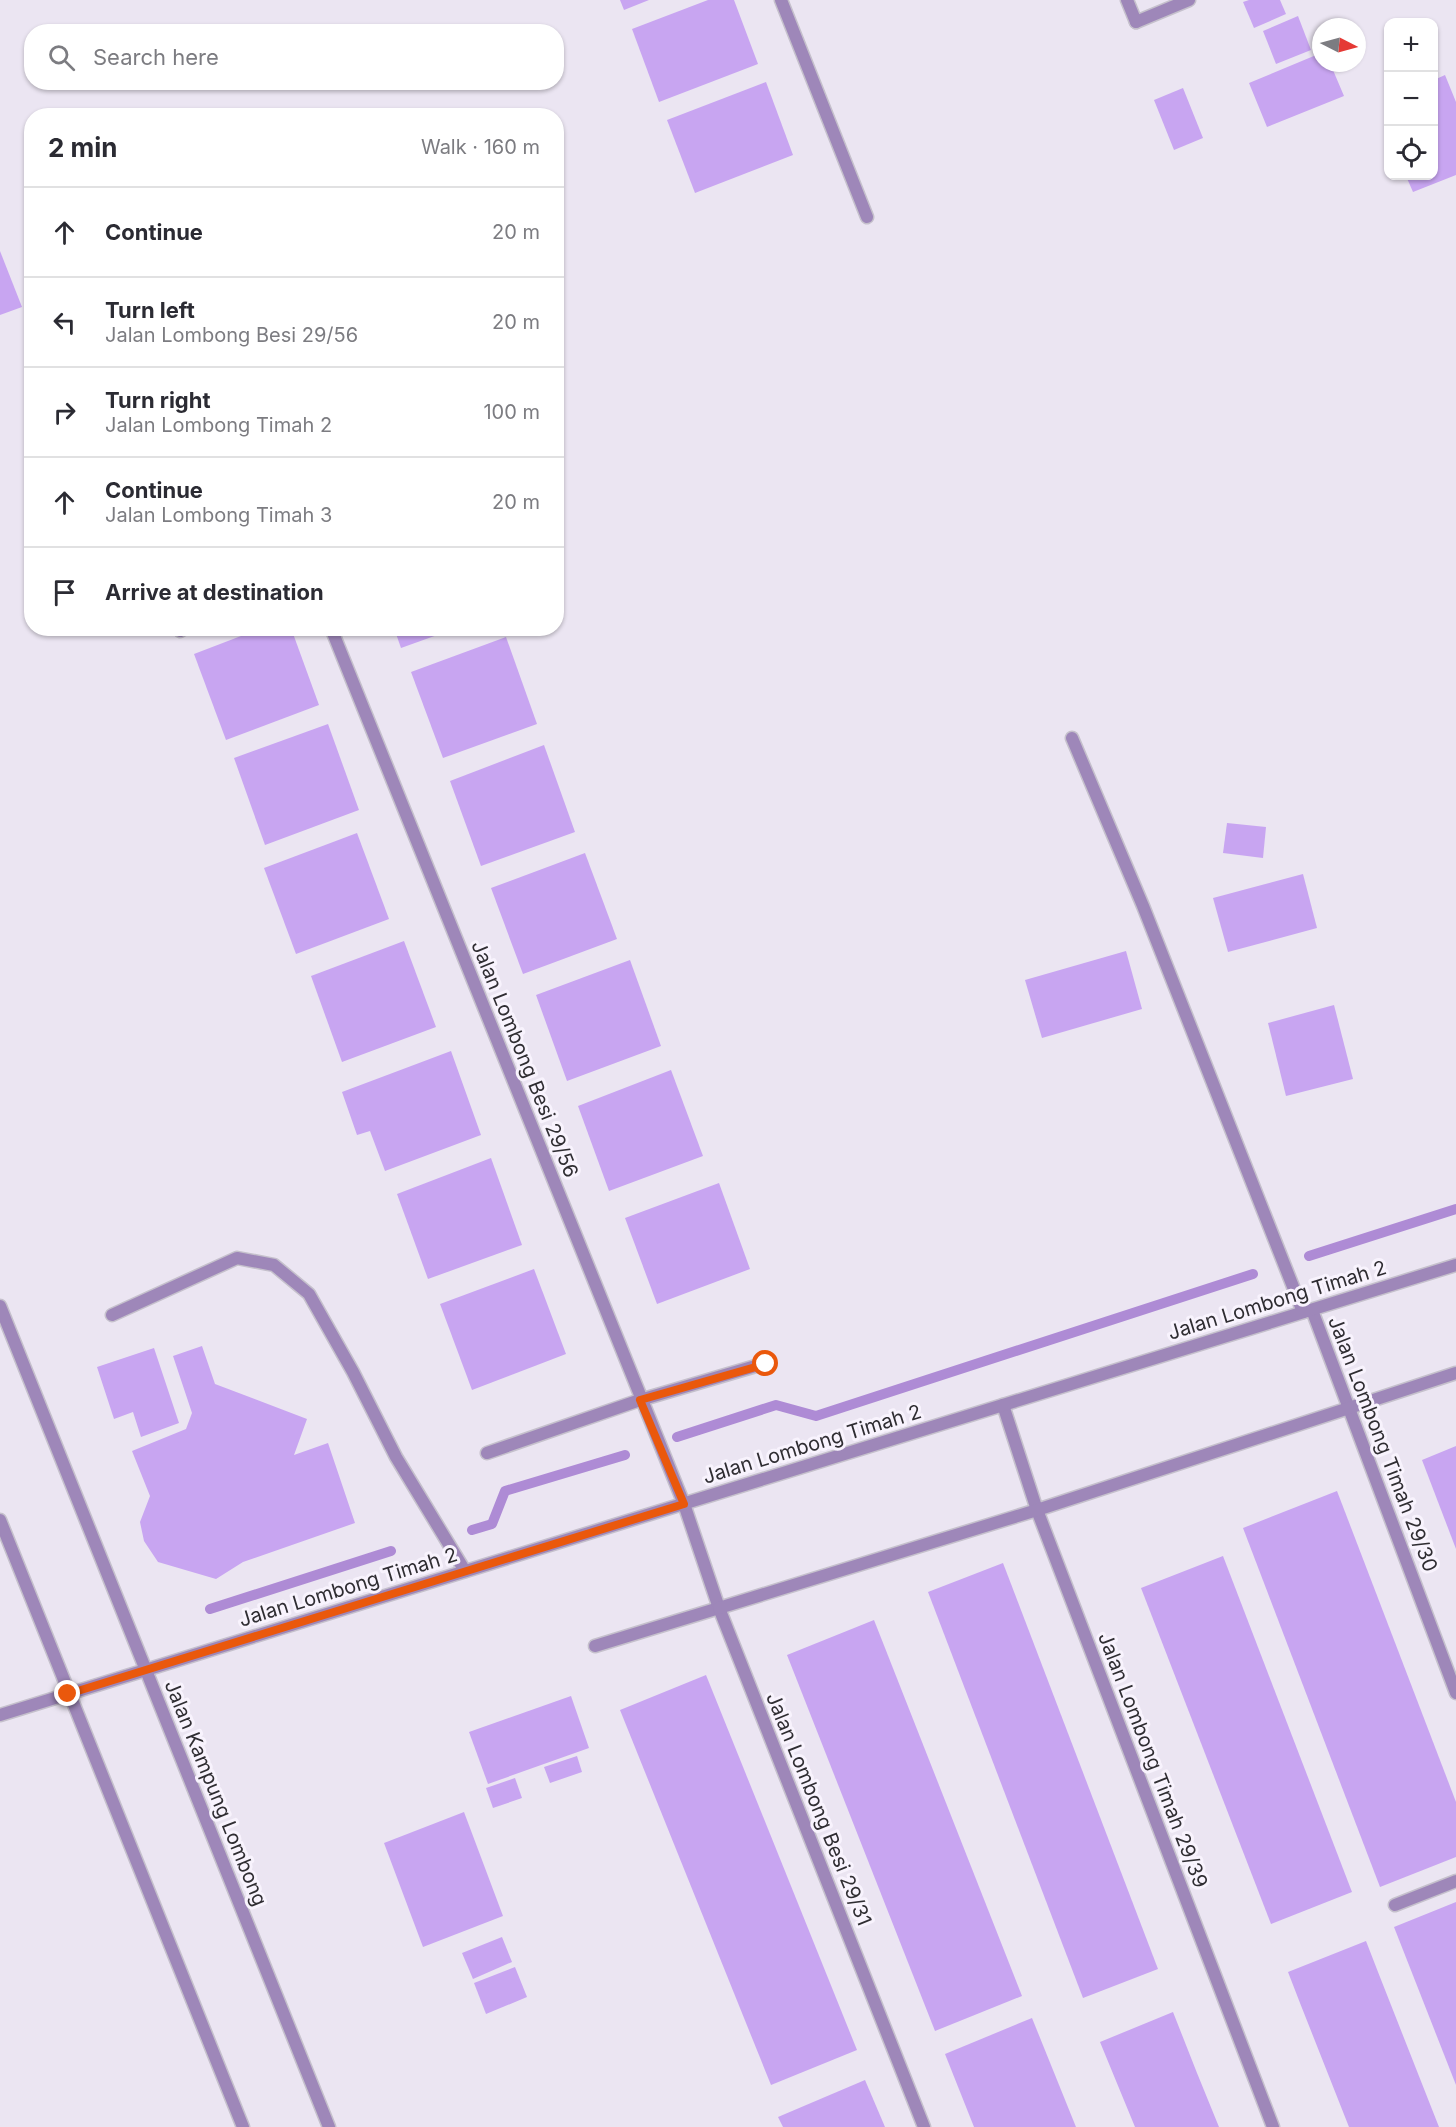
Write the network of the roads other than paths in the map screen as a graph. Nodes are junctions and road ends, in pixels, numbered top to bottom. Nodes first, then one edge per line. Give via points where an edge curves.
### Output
1 (781, 0) edge
2 (1127, 0) edge
3 (1189, 0) edge
4 (867, 217) dead end
5 (334, 636) edge
6 (1072, 738) dead end
7 (1456, 1265) edge
8 (0, 1306) edge
9 (1307, 1311) junction
10 (112, 1315) dead end
11 (766, 1364) dead end
12 (1456, 1373) edge
13 (640, 1400) junction
14 (1003, 1405) junction
15 (1348, 1408) junction
16 (487, 1453) dead end
17 (684, 1504) junction
18 (1037, 1510) junction
19 (0, 1520) edge
20 (465, 1571) junction
21 (719, 1608) junction
22 (595, 1646) dead end
23 (146, 1670) junction
24 (1456, 1693) edge
25 (68, 1694) junction
26 (0, 1716) edge
27 (1456, 1881) edge
28 (1395, 1905) dead end
29 (243, 2127) edge
30 (329, 2127) edge
31 (924, 2127) edge
32 (1273, 2127) edge

1 - 4 street
2 - 3 street via 1136,22
5 - 13 street, Jalan Lombong Besi 29/56
6 - 9 street, Jalan Lombong Timah 29/30
7 - 9 street, Jalan Lombong Timah 2
8 - 23 street, Jalan Kampung Lombong
9 - 14 street, Jalan Lombong Timah 2
9 - 15 street, Jalan Lombong Timah 29/30
10 - 20 street via 237,1258 274,1265 309,1294 396,1458
11 - 13 street
12 - 15 street
13 - 16 street
13 - 17 street, Jalan Lombong Besi 29/56
14 - 17 street, Jalan Lombong Timah 2
14 - 18 street, Jalan Lombong Timah 29/39
15 - 18 street
15 - 24 street, Jalan Lombong Timah 29/30
17 - 20 street, Jalan Lombong Timah 2
17 - 21 street, Jalan Lombong Besi 29/31
18 - 21 street
18 - 32 street, Jalan Lombong Timah 29/39
19 - 25 street
20 - 23 street, Jalan Lombong Timah 2
21 - 22 street
21 - 31 street, Jalan Lombong Besi 29/31
23 - 25 street, Jalan Lombong Timah 2
23 - 30 street, Jalan Kampung Lombong
25 - 26 street, Jalan Lombong Timah 2
25 - 29 street
27 - 28 street

